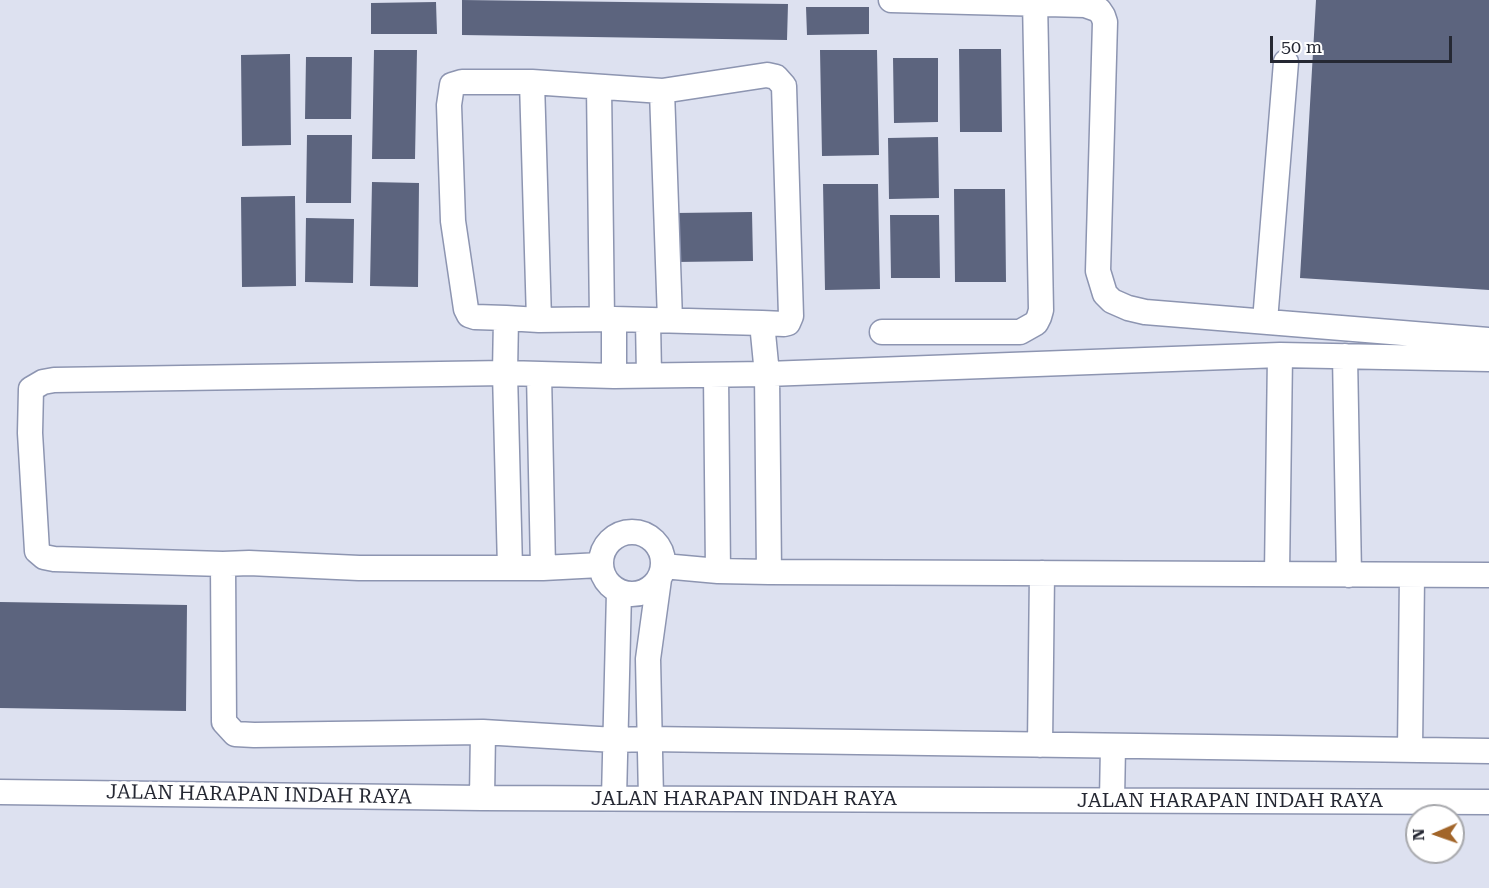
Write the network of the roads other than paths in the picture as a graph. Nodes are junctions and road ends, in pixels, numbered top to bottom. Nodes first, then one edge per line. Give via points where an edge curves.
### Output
1 (891, 0) edge
2 (1035, 2) edge
3 (1075, 2) edge
4 (1286, 62) dead end
5 (532, 82) junction
6 (599, 87) junction
7 (662, 91) junction
8 (506, 318) junction
9 (608, 319) junction
10 (539, 320) junction
11 (659, 320) junction
12 (1265, 321) junction
13 (762, 323) junction
14 (882, 332) dead end
15 (1489, 340) edge
16 (1280, 356) junction
17 (1345, 356) junction
18 (1489, 359) edge
19 (505, 373) junction
20 (767, 374) junction
21 (539, 375) junction
22 (649, 375) junction
23 (716, 375) junction
24 (614, 376) junction
25 (223, 564) junction
26 (600, 565) junction
27 (510, 568) junction
28 (543, 568) junction
29 (718, 571) junction
30 (769, 572) junction
31 (661, 573) junction
32 (1042, 573) junction
33 (1277, 573) junction
34 (1349, 575) junction
35 (1489, 575) edge
36 (1412, 576) junction
37 (619, 592) junction
38 (483, 732) junction
39 (648, 739) junction
40 (615, 740) junction
41 (1040, 745) junction
42 (1113, 746) junction
43 (1410, 750) junction
44 (1489, 751) edge
45 (0, 792) edge
46 (482, 798) junction
47 (614, 798) junction
48 (651, 798) junction
49 (1112, 800) junction
50 (1489, 802) edge

1 - 2 street
2 - 3 street
2 - 14 street via 1039,317 1020,332
3 - 12 street via 1099,10 1105,22 1098,271 1105,294 1112,301 1145,312
4 - 12 street
5 - 6 street
5 - 8 street via 462,82 452,85 450,91 453,221 466,309 475,317
5 - 10 street
6 - 7 street
6 - 9 street
7 - 11 street
7 - 13 street via 767,75 776,77 784,86 791,316 784,324
8 - 10 street
8 - 19 street
9 - 10 street
9 - 11 street
9 - 24 street
11 - 13 street
11 - 22 street
12 - 15 street
13 - 20 street
16 - 17 street
16 - 20 street
16 - 33 street
17 - 18 street
17 - 34 street
19 - 21 street
19 - 25 street via 54,380 31,389 37,551 54,559
19 - 27 street
20 - 23 street
20 - 30 street
21 - 24 street
21 - 28 street
22 - 23 street
22 - 24 street
23 - 29 street
25 - 27 street
25 - 38 street via 224,722 234,734
26 - 28 street
26 - 31 street via 609,541 632,531 655,542 661,553
26 - 37 street via 603,576
27 - 28 street
29 - 30 street
29 - 31 street
30 - 32 street
31 - 37 street via 651,588 641,593
31 - 39 street via 648,658
32 - 33 street
32 - 41 street
33 - 34 street
34 - 36 street
35 - 36 street
36 - 43 street
37 - 40 street
38 - 40 street
38 - 46 street
39 - 40 street
39 - 41 street
39 - 48 street
40 - 47 street
41 - 42 street
42 - 43 street
42 - 49 street
43 - 44 street
45 - 46 street, JALAN HARAPAN INDAH RAYA
46 - 47 street, JALAN HARAPAN INDAH RAYA
47 - 48 street, JALAN HARAPAN INDAH RAYA
48 - 49 street, JALAN HARAPAN INDAH RAYA
49 - 50 street, JALAN HARAPAN INDAH RAYA

